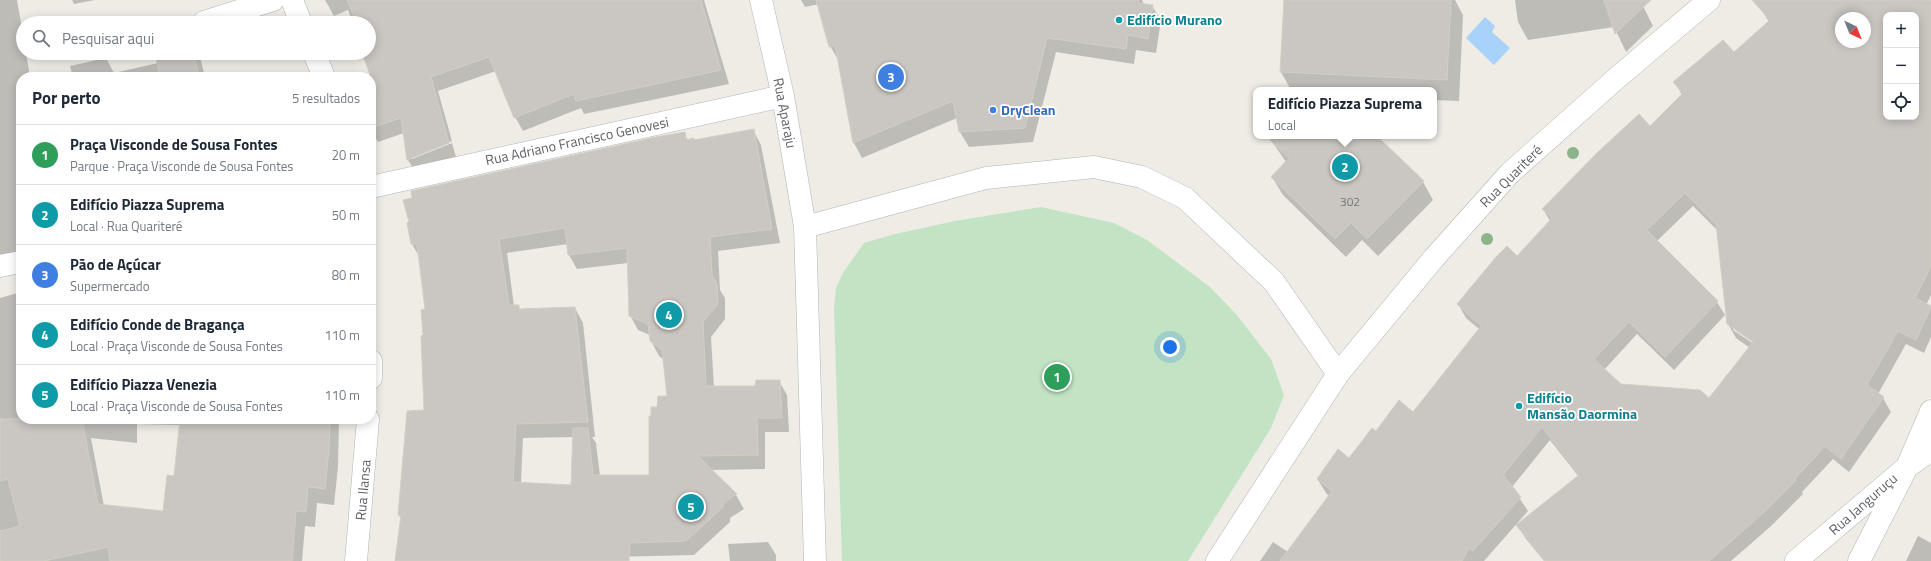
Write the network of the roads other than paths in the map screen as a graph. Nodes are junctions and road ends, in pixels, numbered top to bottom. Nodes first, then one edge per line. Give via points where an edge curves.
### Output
1 (273, 0) edge
2 (292, 0) edge
3 (760, 0) edge
4 (1709, 0) edge
5 (223, 16) edge
6 (298, 16) edge
7 (317, 60) edge
8 (322, 72) edge
9 (783, 96) junction
10 (376, 185) edge
11 (805, 227) junction
12 (16, 263) edge
13 (0, 266) edge
14 (1338, 374) junction
15 (1931, 411) edge
16 (368, 424) edge
17 (1931, 450) edge
18 (1906, 467) junction
19 (356, 561) edge
20 (815, 561) edge
21 (1216, 561) edge
22 (1796, 561) edge
23 (1859, 561) edge

1 - 5 street
2 - 6 street
3 - 9 street, Rua Aparaju
4 - 14 street, Rua Quariteré via 1510,173 1434,258
7 - 8 street
9 - 10 street, Rua Adriano Francisco Genovesi
9 - 11 street, Rua Aparaju
11 - 14 street via 986,178 1094,167 1142,177 1185,198 1274,282
11 - 20 street, Rua Aparaju
12 - 13 street
14 - 21 street, Rua Quariteré
15 - 18 street
16 - 19 street, Rua Ilansa
17 - 18 street, Rua Janguruçu
18 - 22 street, Rua Janguruçu
18 - 23 street

